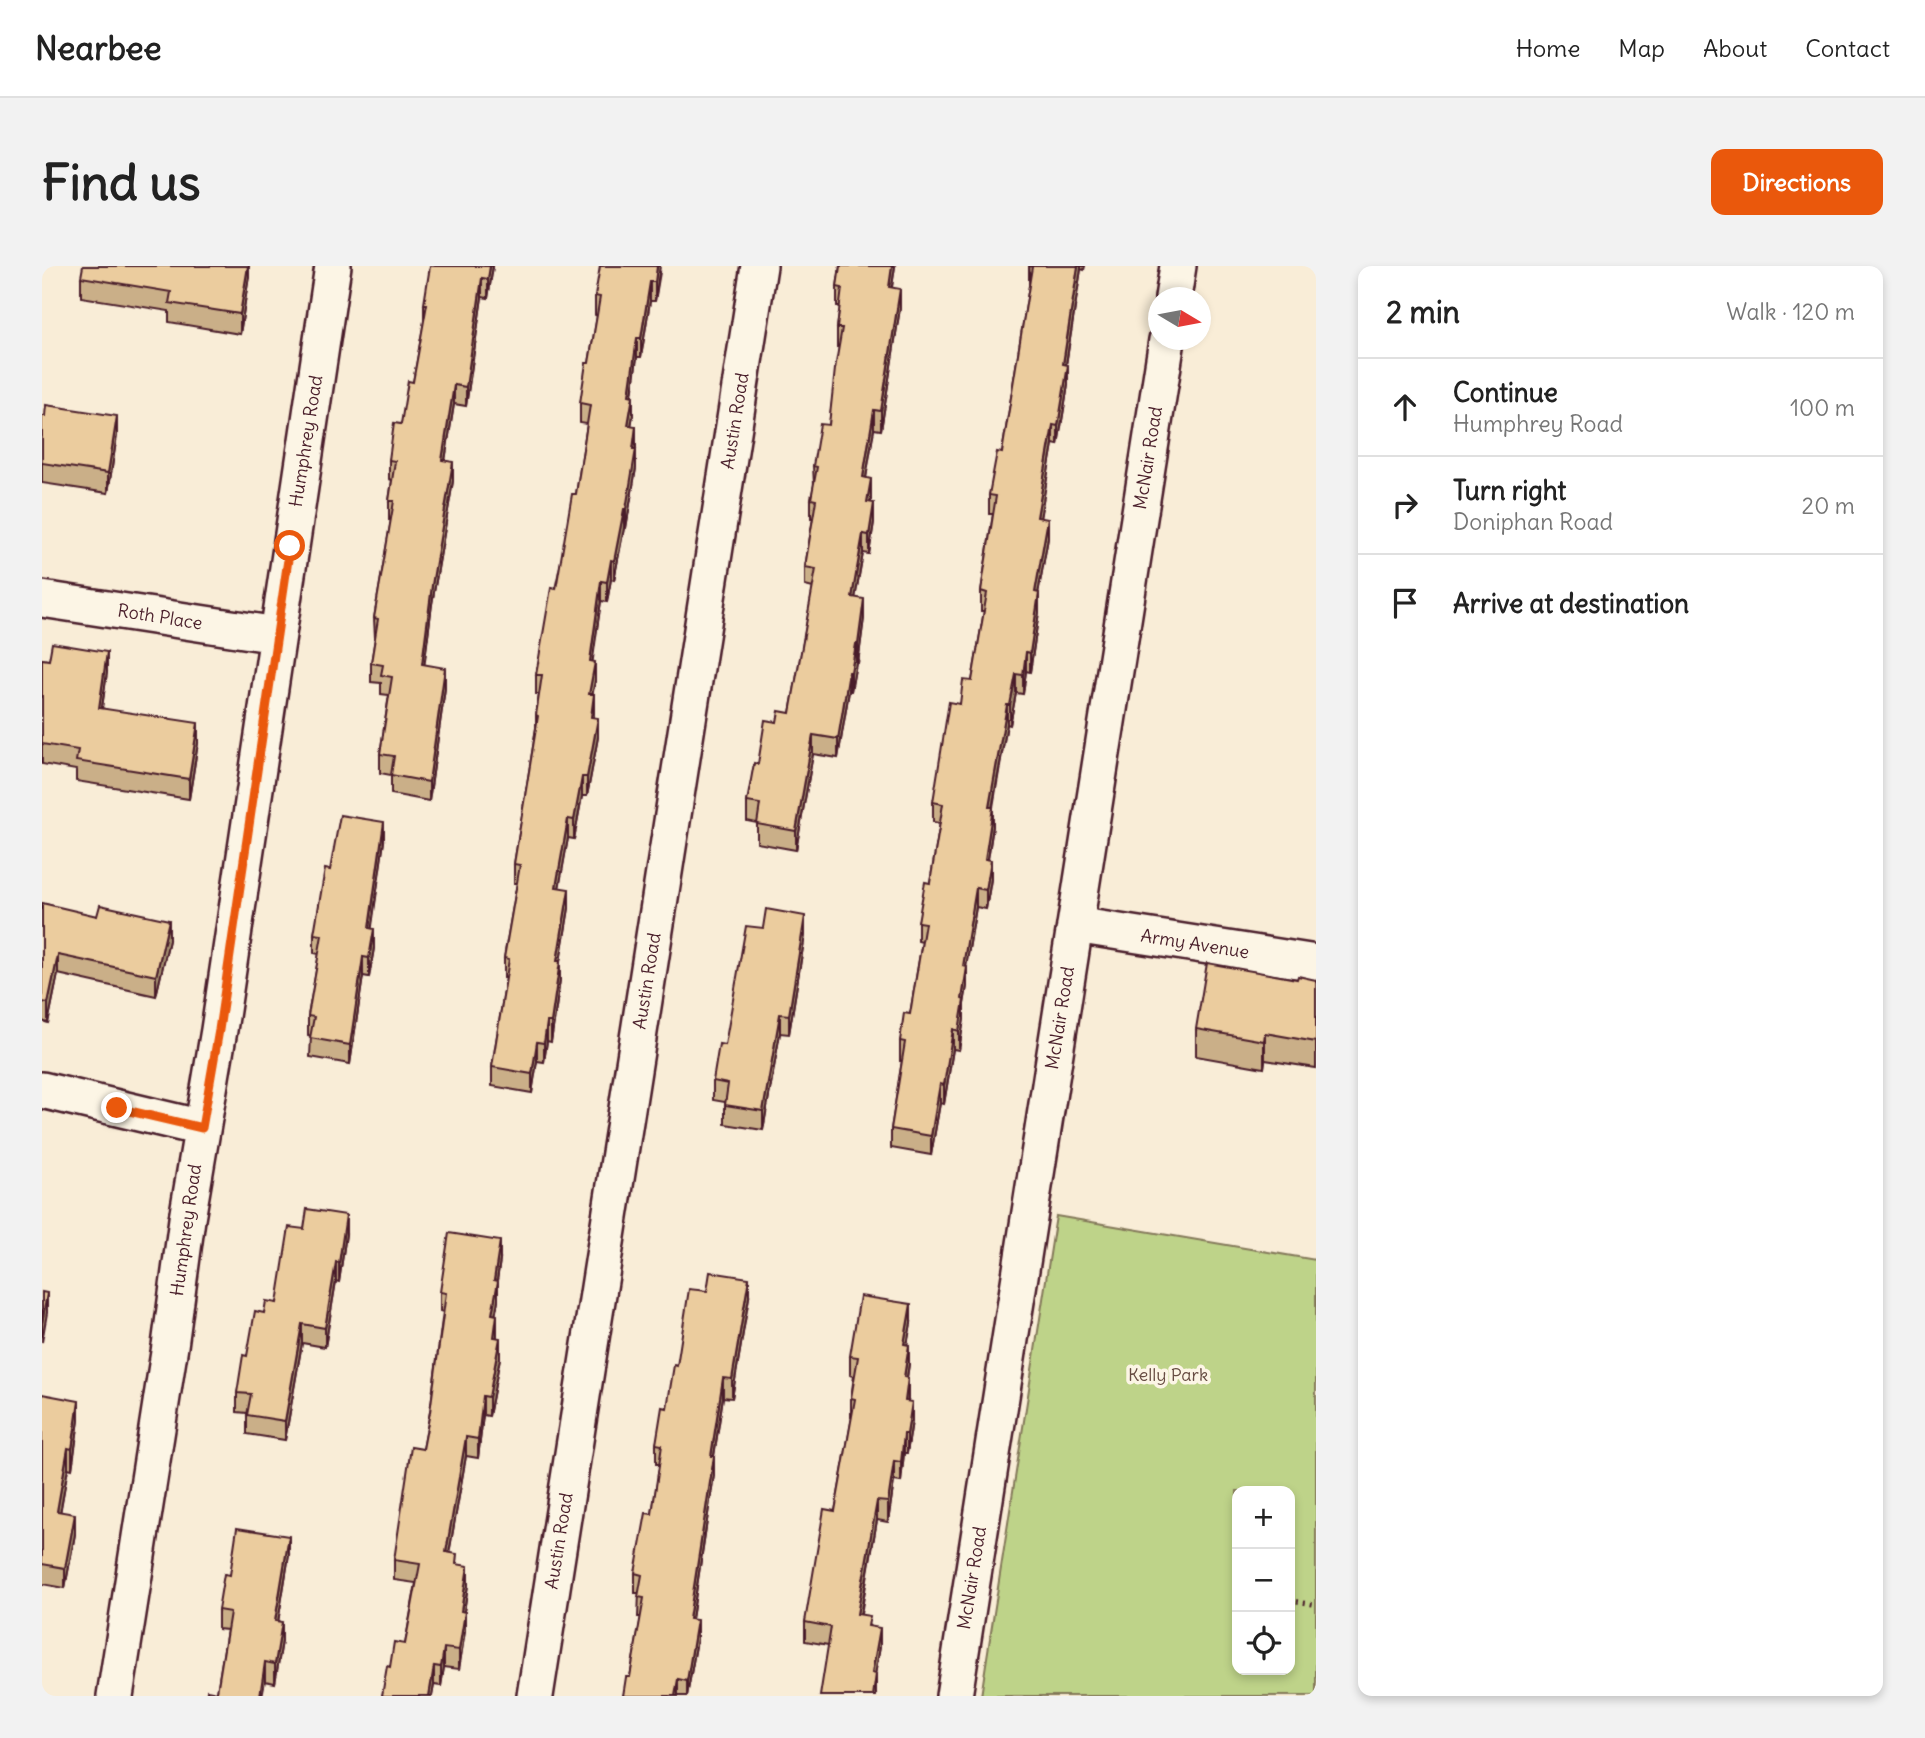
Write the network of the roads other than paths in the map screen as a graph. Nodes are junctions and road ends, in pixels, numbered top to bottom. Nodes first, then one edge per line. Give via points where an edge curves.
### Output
1 (333, 266) edge
2 (759, 266) edge
3 (1178, 266) edge
4 (1175, 287) edge
5 (1165, 350) edge
6 (42, 599) edge
7 (277, 635) junction
8 (1075, 925) junction
9 (1316, 963) edge
10 (42, 1090) edge
11 (202, 1128) junction
12 (115, 1696) edge
13 (536, 1696) edge
14 (954, 1696) edge

1 - 7 street, Humphrey Road
2 - 13 street, Austin Road
3 - 4 street
5 - 8 street, McNair Road
6 - 7 street, Roth Place
7 - 11 street, Humphrey Road
8 - 9 street, Army Avenue
8 - 14 street, McNair Road
10 - 11 street
11 - 12 street, Humphrey Road

